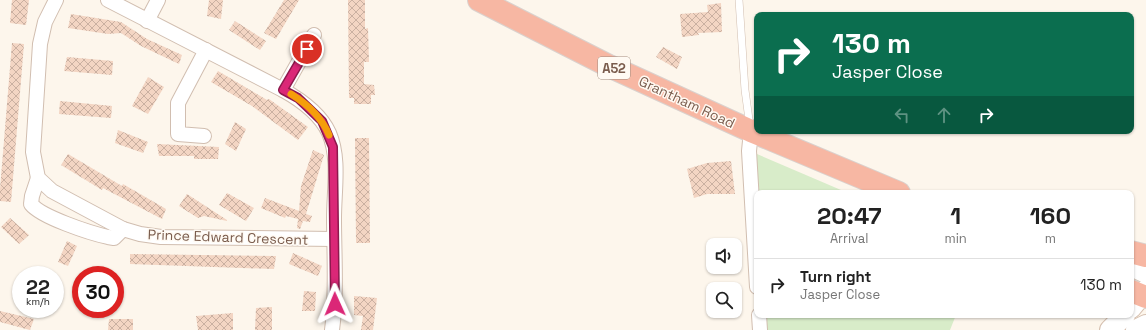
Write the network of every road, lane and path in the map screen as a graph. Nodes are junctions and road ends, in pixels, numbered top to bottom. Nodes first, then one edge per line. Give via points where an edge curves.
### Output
1 (56, 0) edge
2 (108, 0) edge
3 (158, 0) edge
4 (479, 0) edge
5 (739, 0) edge
6 (147, 21) junction
7 (314, 35) dead end
8 (206, 50) junction
9 (283, 90) junction
10 (751, 131) junction
11 (754, 132) edge
12 (758, 134) edge
13 (204, 136) dead end
14 (38, 178) junction
15 (893, 190) edge
16 (123, 229) junction
17 (754, 236) edge
18 (334, 239) junction
19 (1134, 253) edge
20 (1146, 256) edge
21 (1134, 267) edge
22 (1146, 273) edge
23 (759, 318) edge
24 (1123, 318) edge
25 (1146, 325) edge
26 (332, 330) edge
27 (760, 330) edge
28 (1110, 330) edge
29 (1136, 330) edge

1 - 14 street via 40,44 33,152
2 - 6 street
3 - 6 street
4 - 10 highway, Grantham Road / A52 via 609,66
5 - 10 lane via 745,90
6 - 8 street
7 - 9 street
8 - 9 street
8 - 13 street via 178,103 178,134
9 - 18 street via 298,98 322,121 329,133 334,157
10 - 11 highway, Grantham Road / A52
10 - 17 street via 749,151
12 - 15 highway, Grantham Road / A52
14 - 16 street, Prince Edward Crescent via 52,191
14 - 16 street via 31,204 35,210 67,224 108,237 114,238
16 - 18 street, Prince Edward Crescent via 161,237
18 - 26 street via 335,304
19 - 20 highway
21 - 22 street
23 - 27 street
24 - 28 street
25 - 29 street

